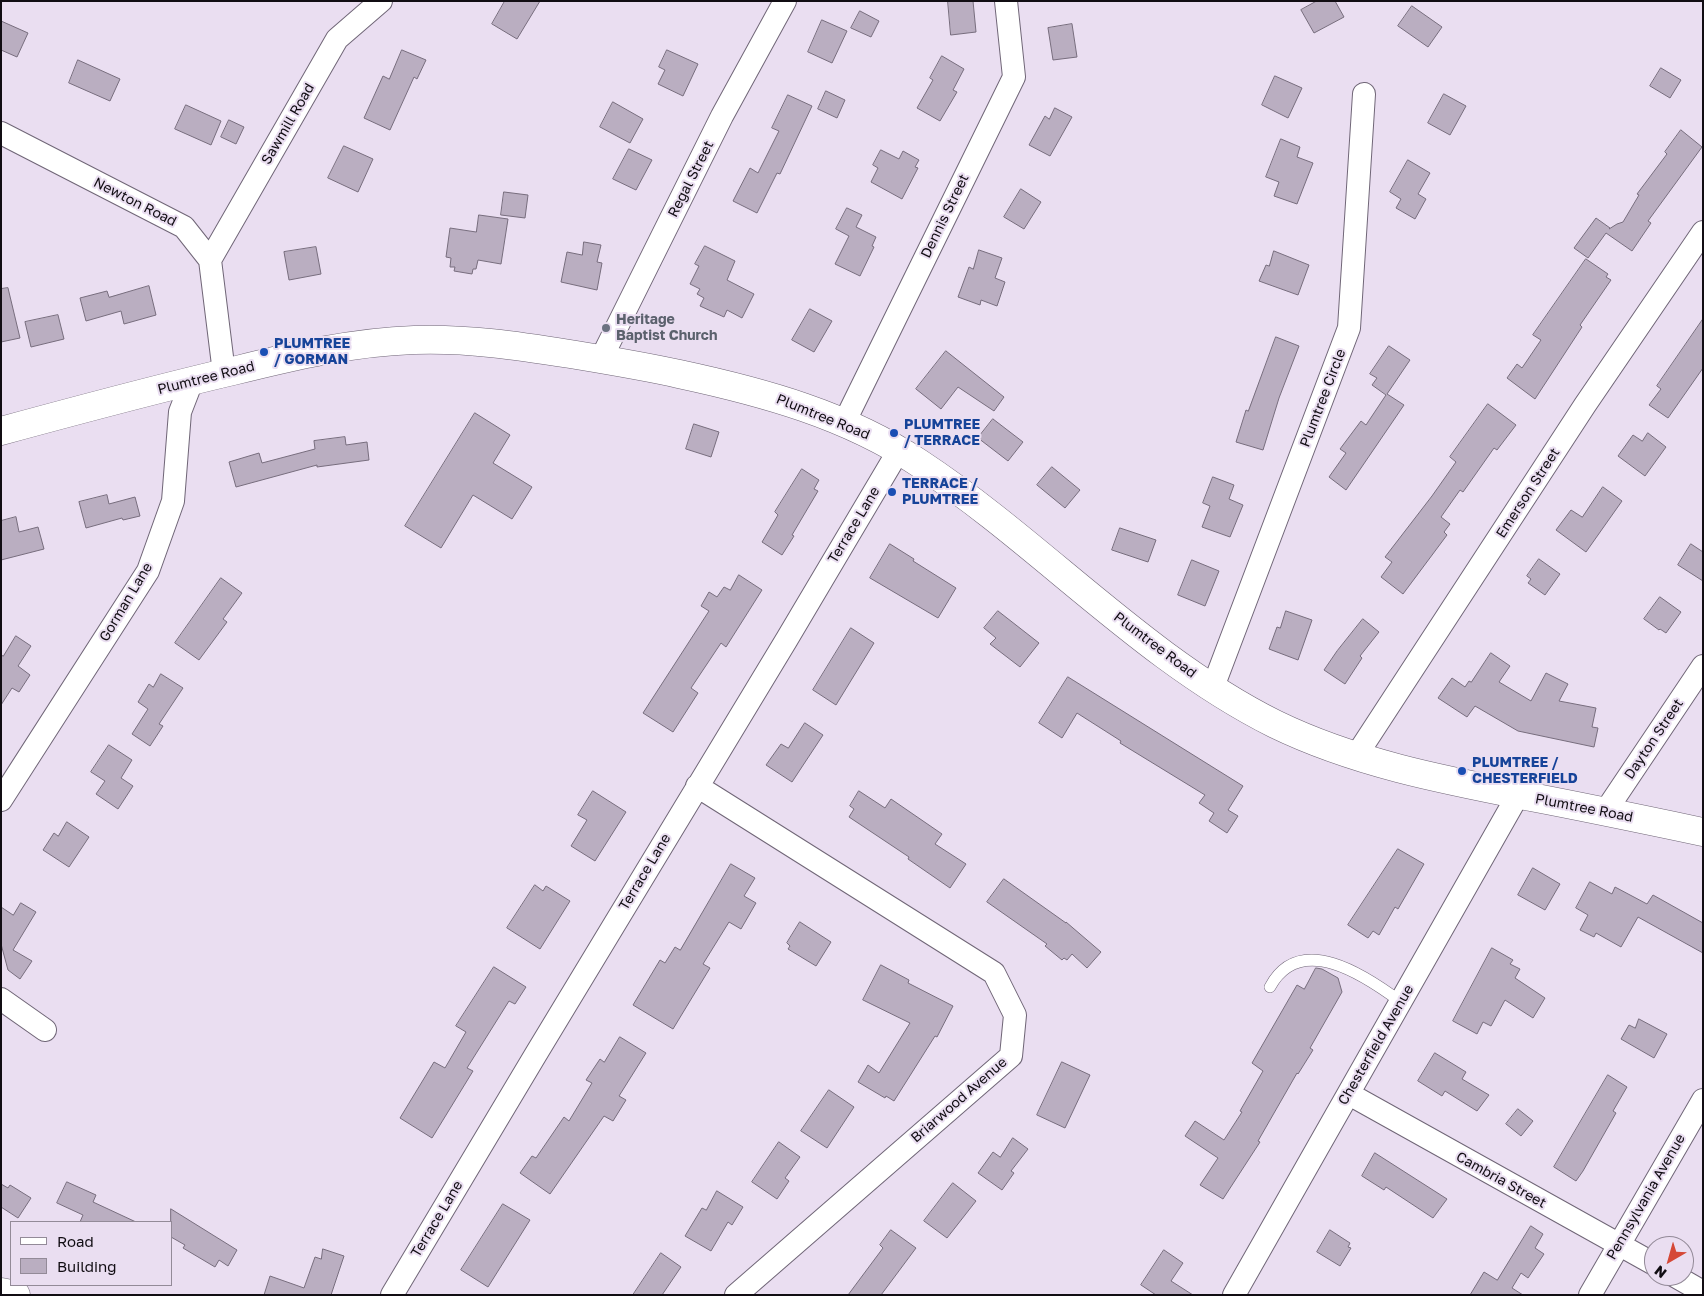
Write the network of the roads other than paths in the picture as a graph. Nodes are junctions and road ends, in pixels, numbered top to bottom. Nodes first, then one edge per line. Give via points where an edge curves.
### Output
1 (381, 1) edge
2 (785, 1) edge
3 (1006, 1) edge
4 (1364, 94) dead end
5 (1, 133) edge
6 (1703, 232) edge
7 (210, 260) junction
8 (601, 359) junction
9 (224, 373) junction
10 (192, 381) junction
11 (844, 423) junction
12 (1, 430) edge
13 (899, 450) junction
14 (1703, 666) edge
15 (1213, 687) junction
16 (1356, 756) junction
17 (697, 786) junction
18 (1518, 795) junction
19 (1, 800) edge
20 (1605, 812) junction
21 (1703, 832) edge
22 (1270, 987) dead end
23 (1, 998) edge
24 (1401, 1002) junction
25 (45, 1030) dead end
26 (1349, 1094) junction
27 (1703, 1100) edge
28 (1619, 1245) junction
29 (1644, 1259) edge
30 (1, 1292) edge
31 (16, 1295) edge
32 (392, 1295) edge
33 (736, 1295) edge
34 (1234, 1295) edge
35 (1590, 1295) edge

1 - 7 street, Sawmill Road via 337,39
2 - 8 street, Regal Street via 722,116
3 - 11 street, Dennis Street via 1014,77
4 - 15 street, Plumtree Circle via 1350,328
5 - 7 street, Newton Road via 184,227
6 - 16 street, Emerson Street via 1580,413
7 - 9 street
8 - 9 street, Plumtree Road via 488,342 413,340 319,350
8 - 11 street, Plumtree Road via 753,390
9 - 10 street, Plumtree Road
10 - 12 street, Plumtree Road
10 - 19 street, Gorman Lane via 180,412 173,501 148,571
11 - 13 street, Plumtree Road
13 - 15 street, Plumtree Road via 960,492 1177,664
13 - 17 street, Terrace Lane
14 - 20 street, Dayton Street
15 - 16 street, Plumtree Road via 1274,723
16 - 18 street, Plumtree Road via 1449,781
17 - 32 street, Terrace Lane
17 - 33 street, Briarwood Avenue via 994,973 1015,1015 1011,1056
18 - 20 street, Plumtree Road
18 - 24 street, Chesterfield Avenue
20 - 21 street, Plumtree Road
22 - 24 lane via 1276,976 1295,963 1312,959 1333,963 1372,980
23 - 25 street
24 - 26 street, Chesterfield Avenue
26 - 28 street, Cambria Street
26 - 34 street, Chesterfield Avenue
27 - 28 street, Pennsylvania Avenue
28 - 29 street, Cambria Street
28 - 35 street, Pennsylvania Avenue
30 - 31 street

